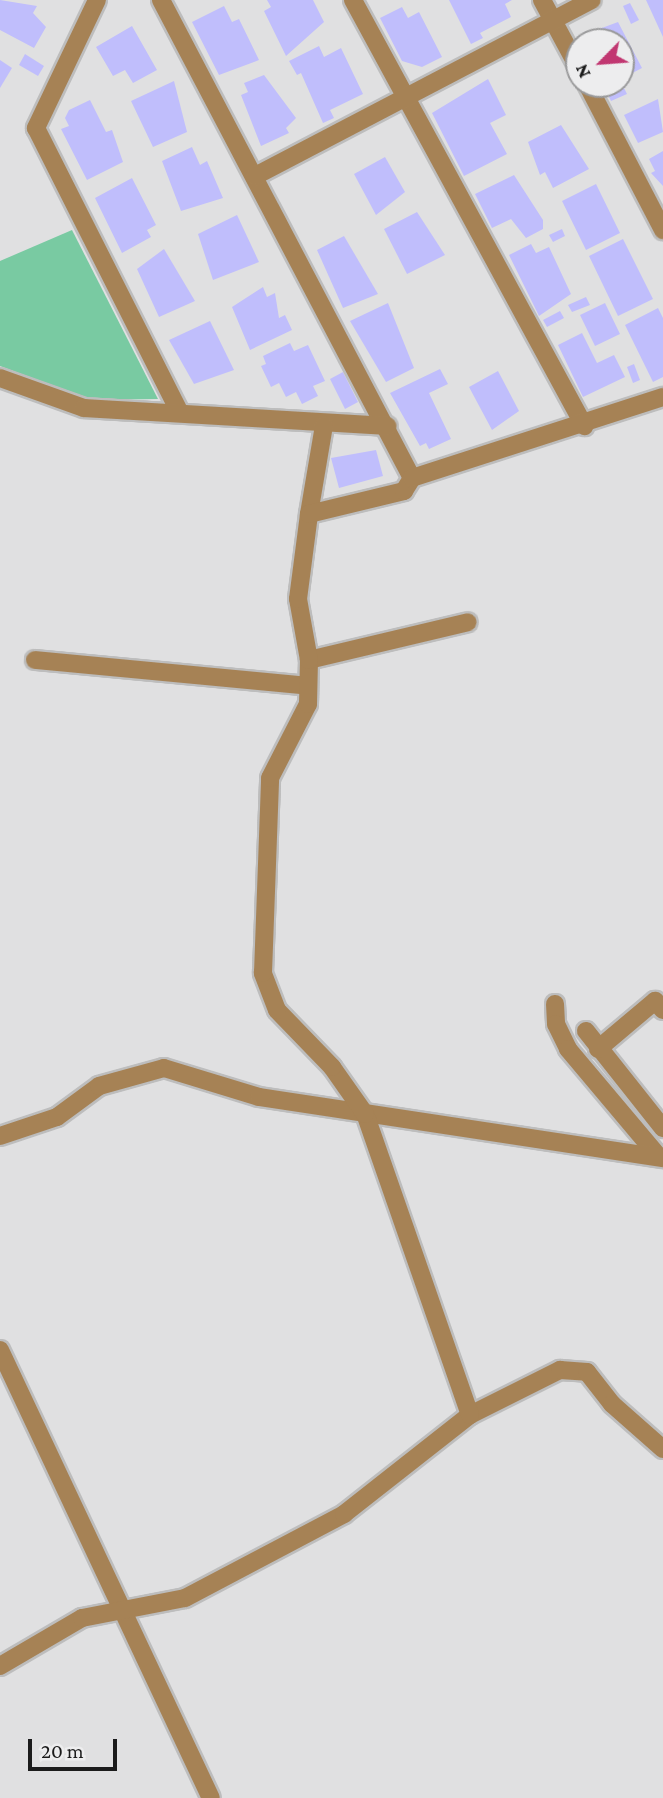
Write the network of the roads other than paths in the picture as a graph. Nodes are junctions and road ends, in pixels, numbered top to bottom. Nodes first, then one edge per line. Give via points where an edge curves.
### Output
1 (97, 0) edge
2 (161, 0) edge
3 (353, 0) edge
4 (542, 0) edge
5 (592, 0) edge
6 (553, 21) junction
7 (565, 43) edge
8 (594, 98) edge
9 (404, 99) junction
10 (255, 176) junction
11 (663, 230) edge
12 (0, 378) edge
13 (663, 397) edge
14 (178, 409) junction
15 (324, 425) junction
16 (387, 426) junction
17 (584, 426) junction
18 (412, 478) junction
19 (309, 514) junction
20 (468, 622) dead end
21 (35, 660) dead end
22 (309, 660) junction
23 (308, 686) junction
24 (555, 1004) dead end
25 (663, 1010) edge
26 (586, 1031) dead end
27 (598, 1049) junction
28 (365, 1114) junction
29 (663, 1128) edge
30 (0, 1136) edge
31 (661, 1157) edge
32 (0, 1350) edge
33 (470, 1415) junction
34 (663, 1449) edge
35 (126, 1610) junction
36 (0, 1666) edge
37 (211, 1798) edge

1 - 14 street via 36,128
2 - 10 street
3 - 9 street
4 - 6 street
5 - 6 street
6 - 7 street
6 - 9 street
8 - 11 street
9 - 10 street
9 - 17 street
10 - 16 street
12 - 14 street via 84,408
13 - 17 street
14 - 15 street
15 - 16 street
15 - 19 street
16 - 18 street
17 - 18 street
18 - 19 street via 404,491
19 - 22 street via 298,599
20 - 22 street
21 - 23 street
22 - 23 street
23 - 28 street via 307,704 270,778 263,973 277,1010 332,1067
24 - 31 street via 556,1024 568,1049
25 - 27 street via 656,1001
26 - 27 street
27 - 29 street
28 - 30 street via 260,1097 164,1068 99,1086 57,1117
28 - 31 street
28 - 33 street
32 - 35 street
33 - 34 street via 559,1370 587,1372 612,1404
33 - 35 street via 344,1514 185,1598
35 - 36 street via 82,1618
35 - 37 street

